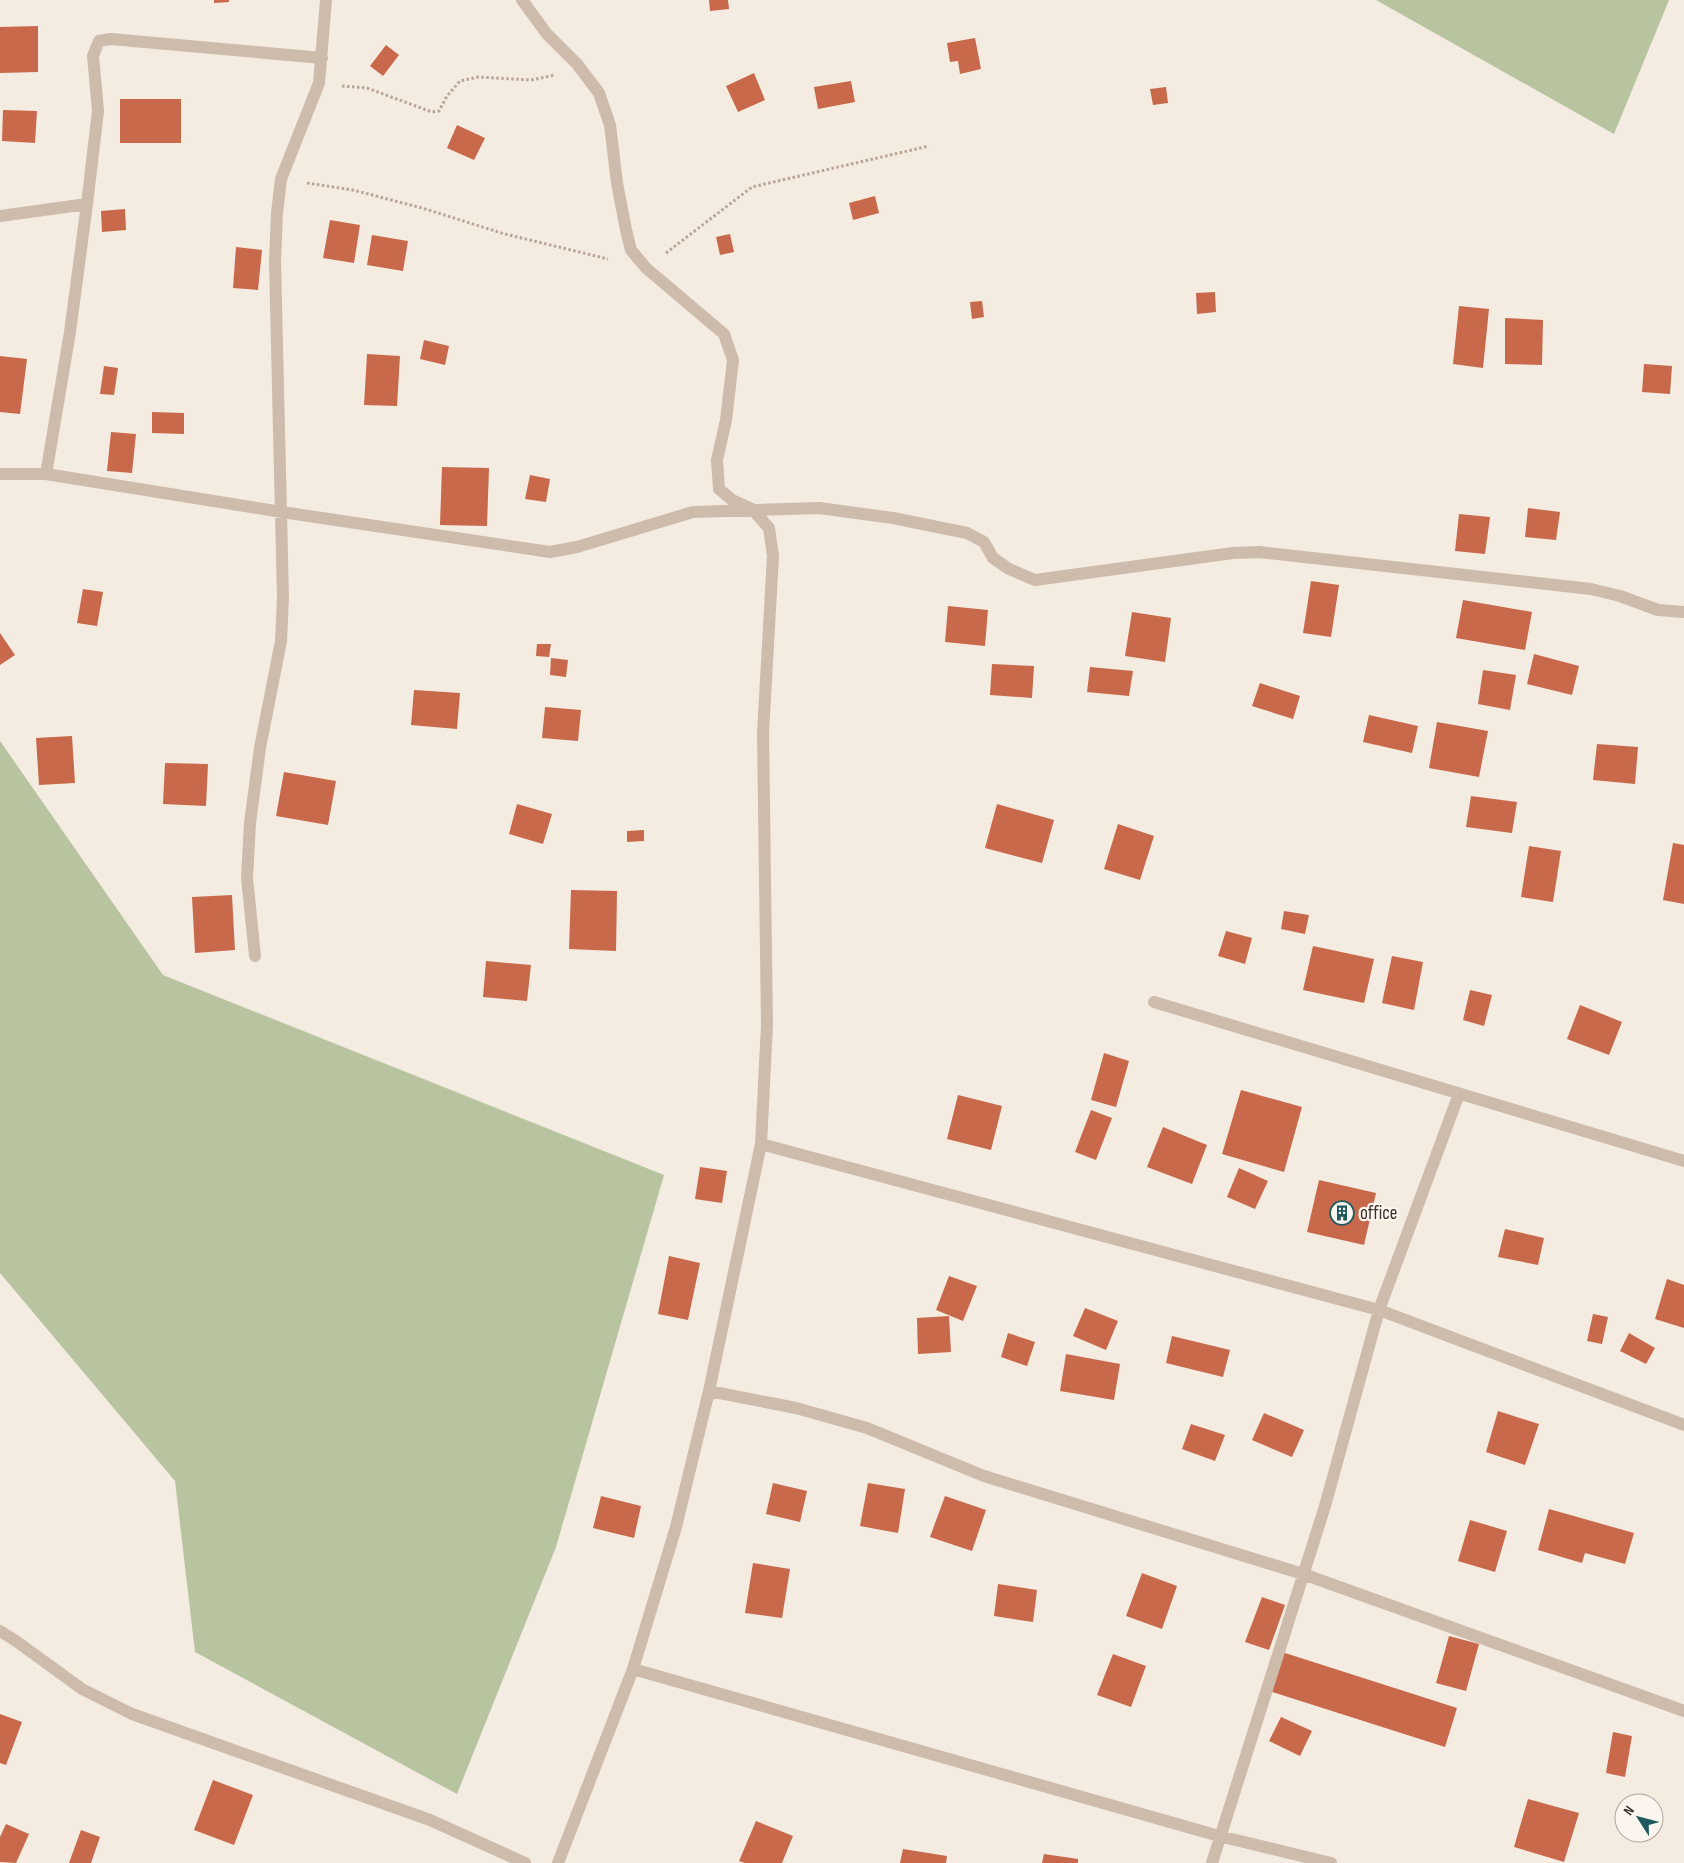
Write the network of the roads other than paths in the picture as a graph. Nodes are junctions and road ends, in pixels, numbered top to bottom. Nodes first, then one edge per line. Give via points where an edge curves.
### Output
1 (326, 0) edge
2 (522, 0) edge
3 (322, 58) junction
4 (87, 204) junction
5 (0, 216) edge
6 (0, 474) edge
7 (46, 474) junction
8 (752, 509) junction
9 (282, 512) junction
10 (1684, 612) edge
11 (255, 956) dead end
12 (1154, 1002) dead end
13 (1460, 1094) junction
14 (761, 1144) junction
15 (1684, 1161) edge
16 (1379, 1310) junction
17 (710, 1391) junction
18 (1684, 1425) edge
19 (1303, 1574) junction
20 (0, 1631) edge
21 (633, 1669) junction
22 (1684, 1711) edge
23 (1219, 1836) junction
24 (525, 1863) edge
25 (558, 1863) edge
26 (1212, 1863) edge
27 (1332, 1863) edge

1 - 3 street
2 - 8 street via 547,34 578,64 600,93 610,125 617,183 631,250 646,268 724,334 733,360 726,420 717,460 719,489 732,500
3 - 4 street via 111,39 99,41 93,56 98,110
3 - 9 street via 319,83 282,179 277,213 275,261
4 - 5 street
4 - 7 street
6 - 7 street
7 - 9 street
8 - 9 street via 693,512 578,547 550,552
8 - 10 street via 819,508 967,533 984,542 993,558 1035,580 1232,552 1260,552 1591,589 1658,610
8 - 14 street via 769,528 773,556 763,734 767,1025
9 - 11 street via 281,640 260,748 250,823 247,878
12 - 13 street
13 - 15 street
13 - 16 street
14 - 16 street
14 - 17 street
16 - 18 street
16 - 19 street
17 - 19 street via 796,1408 867,1428 984,1476
17 - 21 street via 676,1527
19 - 22 street
19 - 23 street
20 - 24 street via 82,1690 132,1714 430,1820
21 - 23 street
21 - 25 street
23 - 26 street
23 - 27 street

